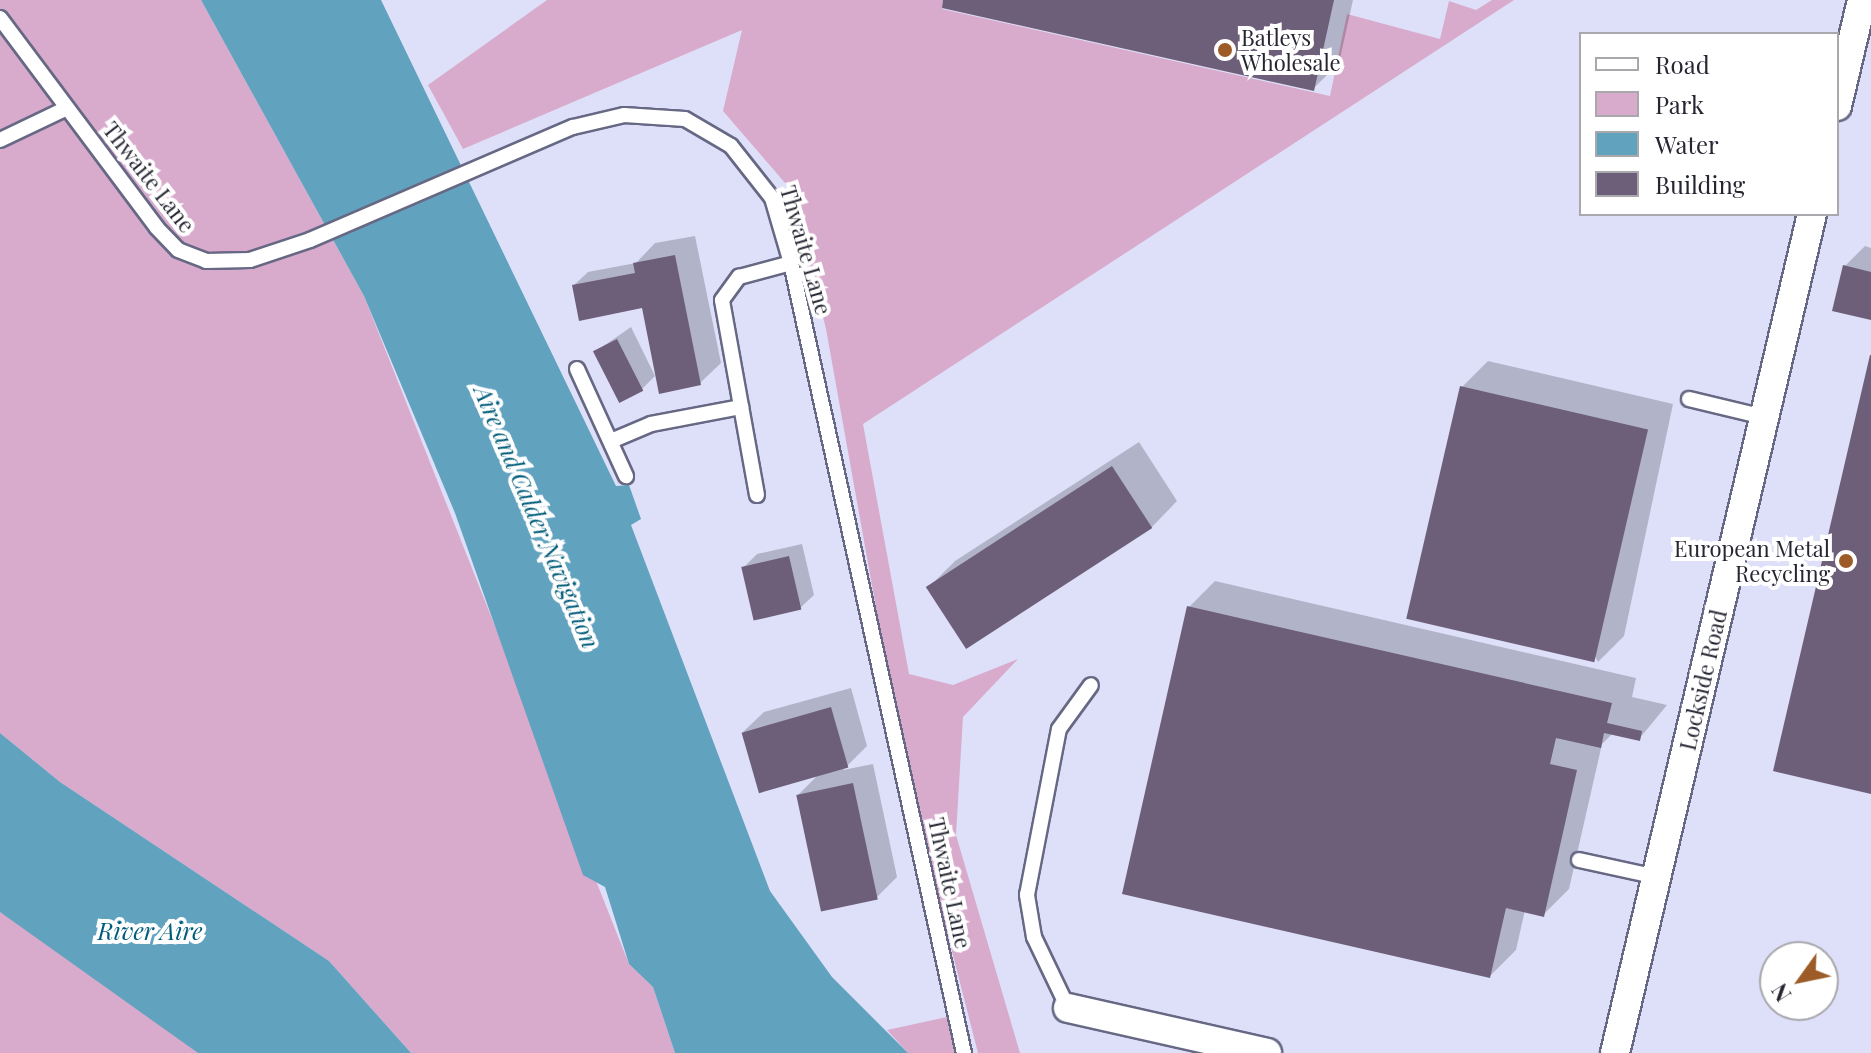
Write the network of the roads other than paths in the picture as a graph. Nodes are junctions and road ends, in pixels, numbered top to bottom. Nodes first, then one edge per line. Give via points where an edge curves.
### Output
1 (1862, 0) edge
2 (0, 18) edge
3 (1839, 98) edge
4 (67, 108) junction
5 (0, 140) edge
6 (1812, 216) edge
7 (791, 263) junction
8 (577, 369) dead end
9 (1689, 399) dead end
10 (741, 407) junction
11 (1764, 417) junction
12 (611, 441) junction
13 (626, 476) dead end
14 (757, 495) dead end
15 (1091, 685) dead end
16 (1579, 860) dead end
17 (1657, 877) junction
18 (1068, 1008) joint
19 (964, 1053) edge
20 (1267, 1053) edge
21 (1615, 1053) edge

1 - 3 street
2 - 4 lane, Thwaite Lane
4 - 5 lane
4 - 7 lane, Thwaite Lane via 178,250 206,261 250,260 310,240 498,158 624,115 685,119 731,146 762,180
6 - 11 street, Lockside Road
7 - 10 lane via 739,277 724,290
7 - 19 lane, Thwaite Lane
8 - 12 lane
9 - 11 lane
10 - 12 lane via 651,424
10 - 14 lane
11 - 17 street, Lockside Road
12 - 13 lane
15 - 18 lane via 1059,729 1027,895 1034,937
16 - 17 lane
17 - 21 street, Lockside Road
18 - 20 street

